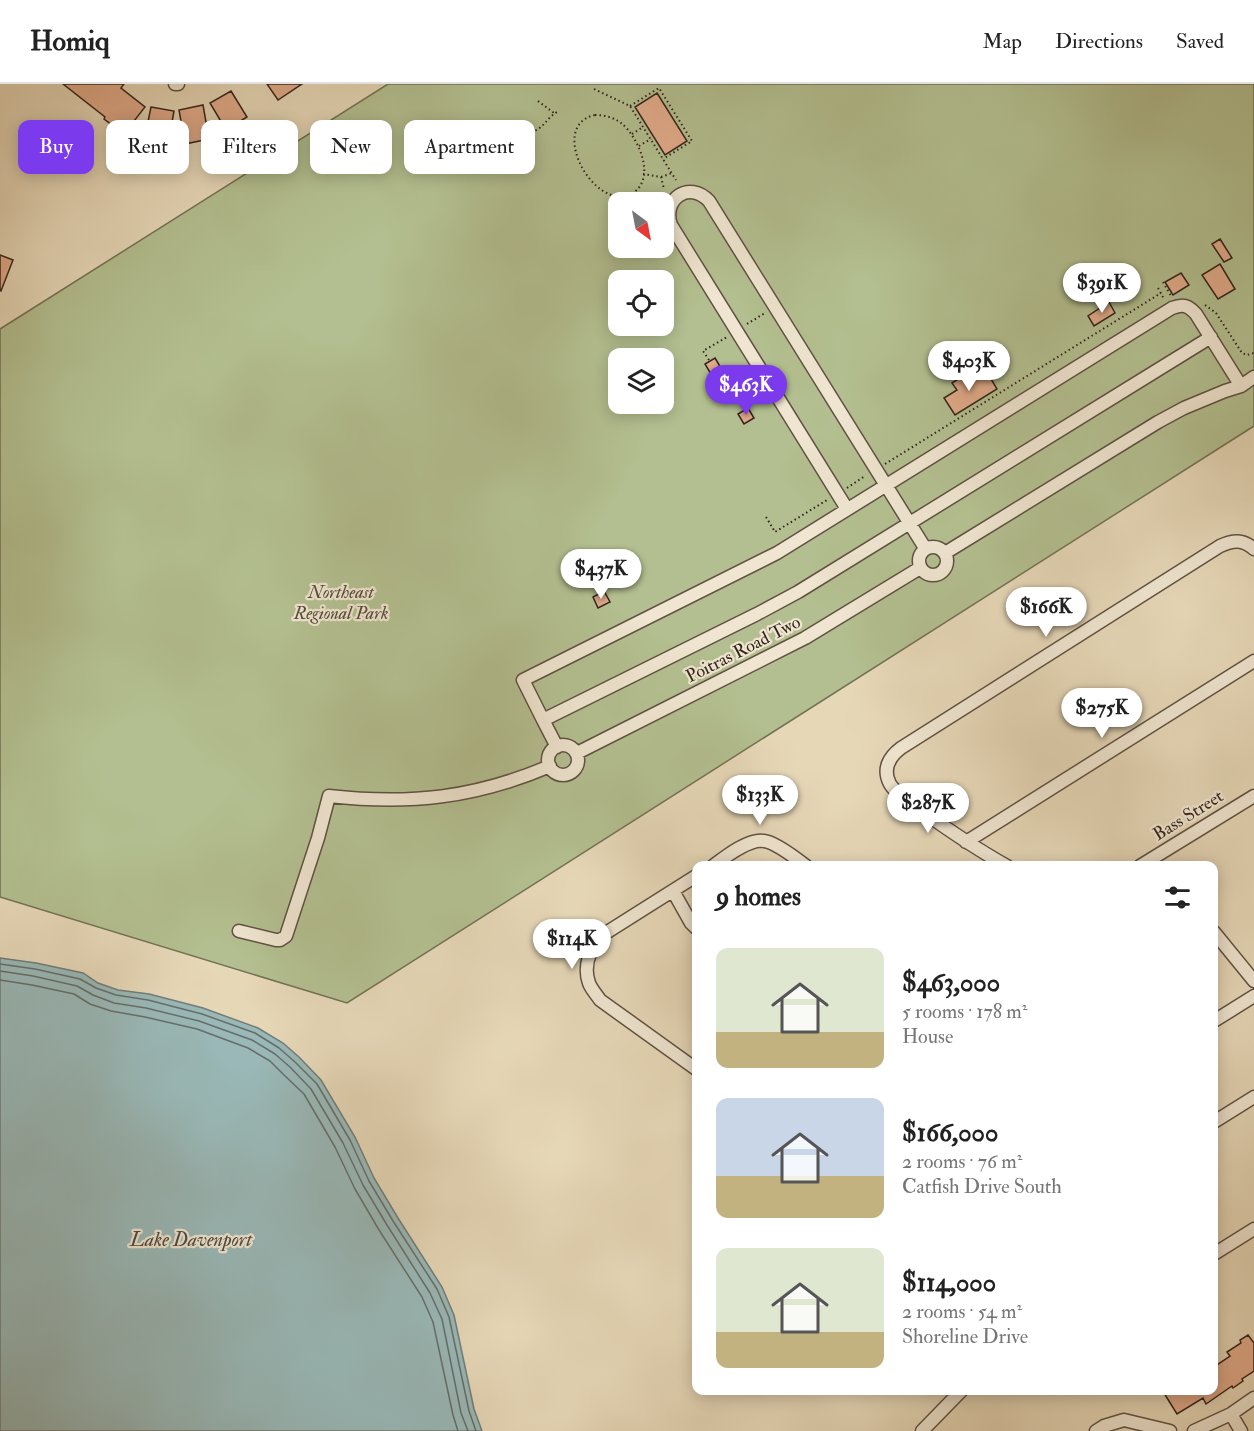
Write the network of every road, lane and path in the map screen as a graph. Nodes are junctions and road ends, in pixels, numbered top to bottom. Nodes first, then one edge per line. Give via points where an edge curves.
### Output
1 (594, 89) dead end
2 (538, 101) dead end
3 (630, 106) junction
4 (643, 127) junction
5 (535, 131) edge
6 (632, 134) junction
7 (651, 139) junction
8 (639, 146) junction
9 (663, 159) junction
10 (672, 173) junction
11 (644, 174) junction
12 (661, 177) junction
13 (676, 180) dead end
14 (664, 189) dead end
15 (1163, 282) dead end
16 (1161, 293) dead end
17 (1173, 298) dead end
18 (1211, 336) junction
19 (1254, 377) edge
20 (1241, 386) junction
21 (1254, 387) edge
22 (876, 470) junction
23 (886, 485) junction
24 (838, 493) junction
25 (848, 509) junction
26 (766, 517) dead end
27 (910, 524) junction
28 (925, 548) junction
29 (1254, 549) edge
30 (945, 554) junction
31 (920, 568) junction
32 (1254, 661) edge
33 (543, 720) junction
34 (556, 747) junction
35 (577, 753) junction
36 (550, 766) junction
37 (1254, 796) edge
38 (966, 842) junction
39 (720, 861) edge
40 (799, 861) edge
41 (998, 861) edge
42 (1156, 861) edge
43 (692, 879) edge
44 (673, 891) junction
45 (692, 924) edge
46 (239, 931) dead end
47 (1218, 937) edge
48 (1254, 981) edge
49 (1254, 996) edge
50 (1218, 1018) edge
51 (692, 1066) edge
52 (1254, 1096) edge
53 (1218, 1119) edge
54 (1254, 1229) edge
55 (1218, 1252) edge
56 (957, 1395) edge
57 (1254, 1398) edge
58 (1230, 1414) junction
59 (922, 1431) edge
60 (1096, 1431) edge
61 (1170, 1431) edge
62 (1194, 1431) edge
63 (1241, 1431) edge

1 - 3 path
2 - 5 path via 556,112
3 - 4 path
3 - 9 path via 659,88 665,96 692,141
4 - 6 path
4 - 7 path
6 - 8 path
6 - 11 path via 608,116 587,116 575,136 577,158 594,183 619,196 633,193
7 - 8 path
7 - 9 path
8 - 11 path
9 - 10 path
10 - 12 path
10 - 13 path
11 - 12 path
12 - 14 path
15 - 17 path
16 - 22 path
18 - 20 street
18 - 23 street via 1191,308 1172,308
18 - 27 street
19 - 20 street, Poitras Road Two
20 - 21 street, Poitras Road Two
20 - 30 street, Poitras Road Two via 1158,422
22 - 23 street
22 - 24 path
22 - 24 street via 709,201 689,191 677,197 669,207 670,225
23 - 25 street
23 - 27 street
24 - 25 street
24 - 26 path via 775,532
25 - 33 street via 777,553 523,680
27 - 28 street
27 - 33 street via 757,614
28 - 30 street via 935,546
28 - 31 street via 919,555
29 - 38 street via 1239,541 1220,546 890,758 887,771 899,794
30 - 31 street, Poitras Road Two via 947,565 940,573 927,574
31 - 35 street, Poitras Road Two via 805,638
32 - 38 street
33 - 34 street
34 - 35 street via 566,745
34 - 36 street via 549,757
35 - 36 street, Poitras Road Two via 577,765 566,774 557,773
36 - 46 street, Poitras Road Two via 494,787 436,798 390,801 329,796 288,933 284,939 276,940
37 - 42 street, Bass Street
38 - 41 street
39 - 40 street via 746,844 764,840
43 - 44 street
44 - 45 street
44 - 51 street via 601,936 592,946 586,965 589,984 600,1000
47 - 48 street
49 - 50 street
52 - 53 street
54 - 55 street
56 - 59 street
57 - 58 street
58 - 62 street
58 - 63 street
60 - 61 street via 1124,1420

